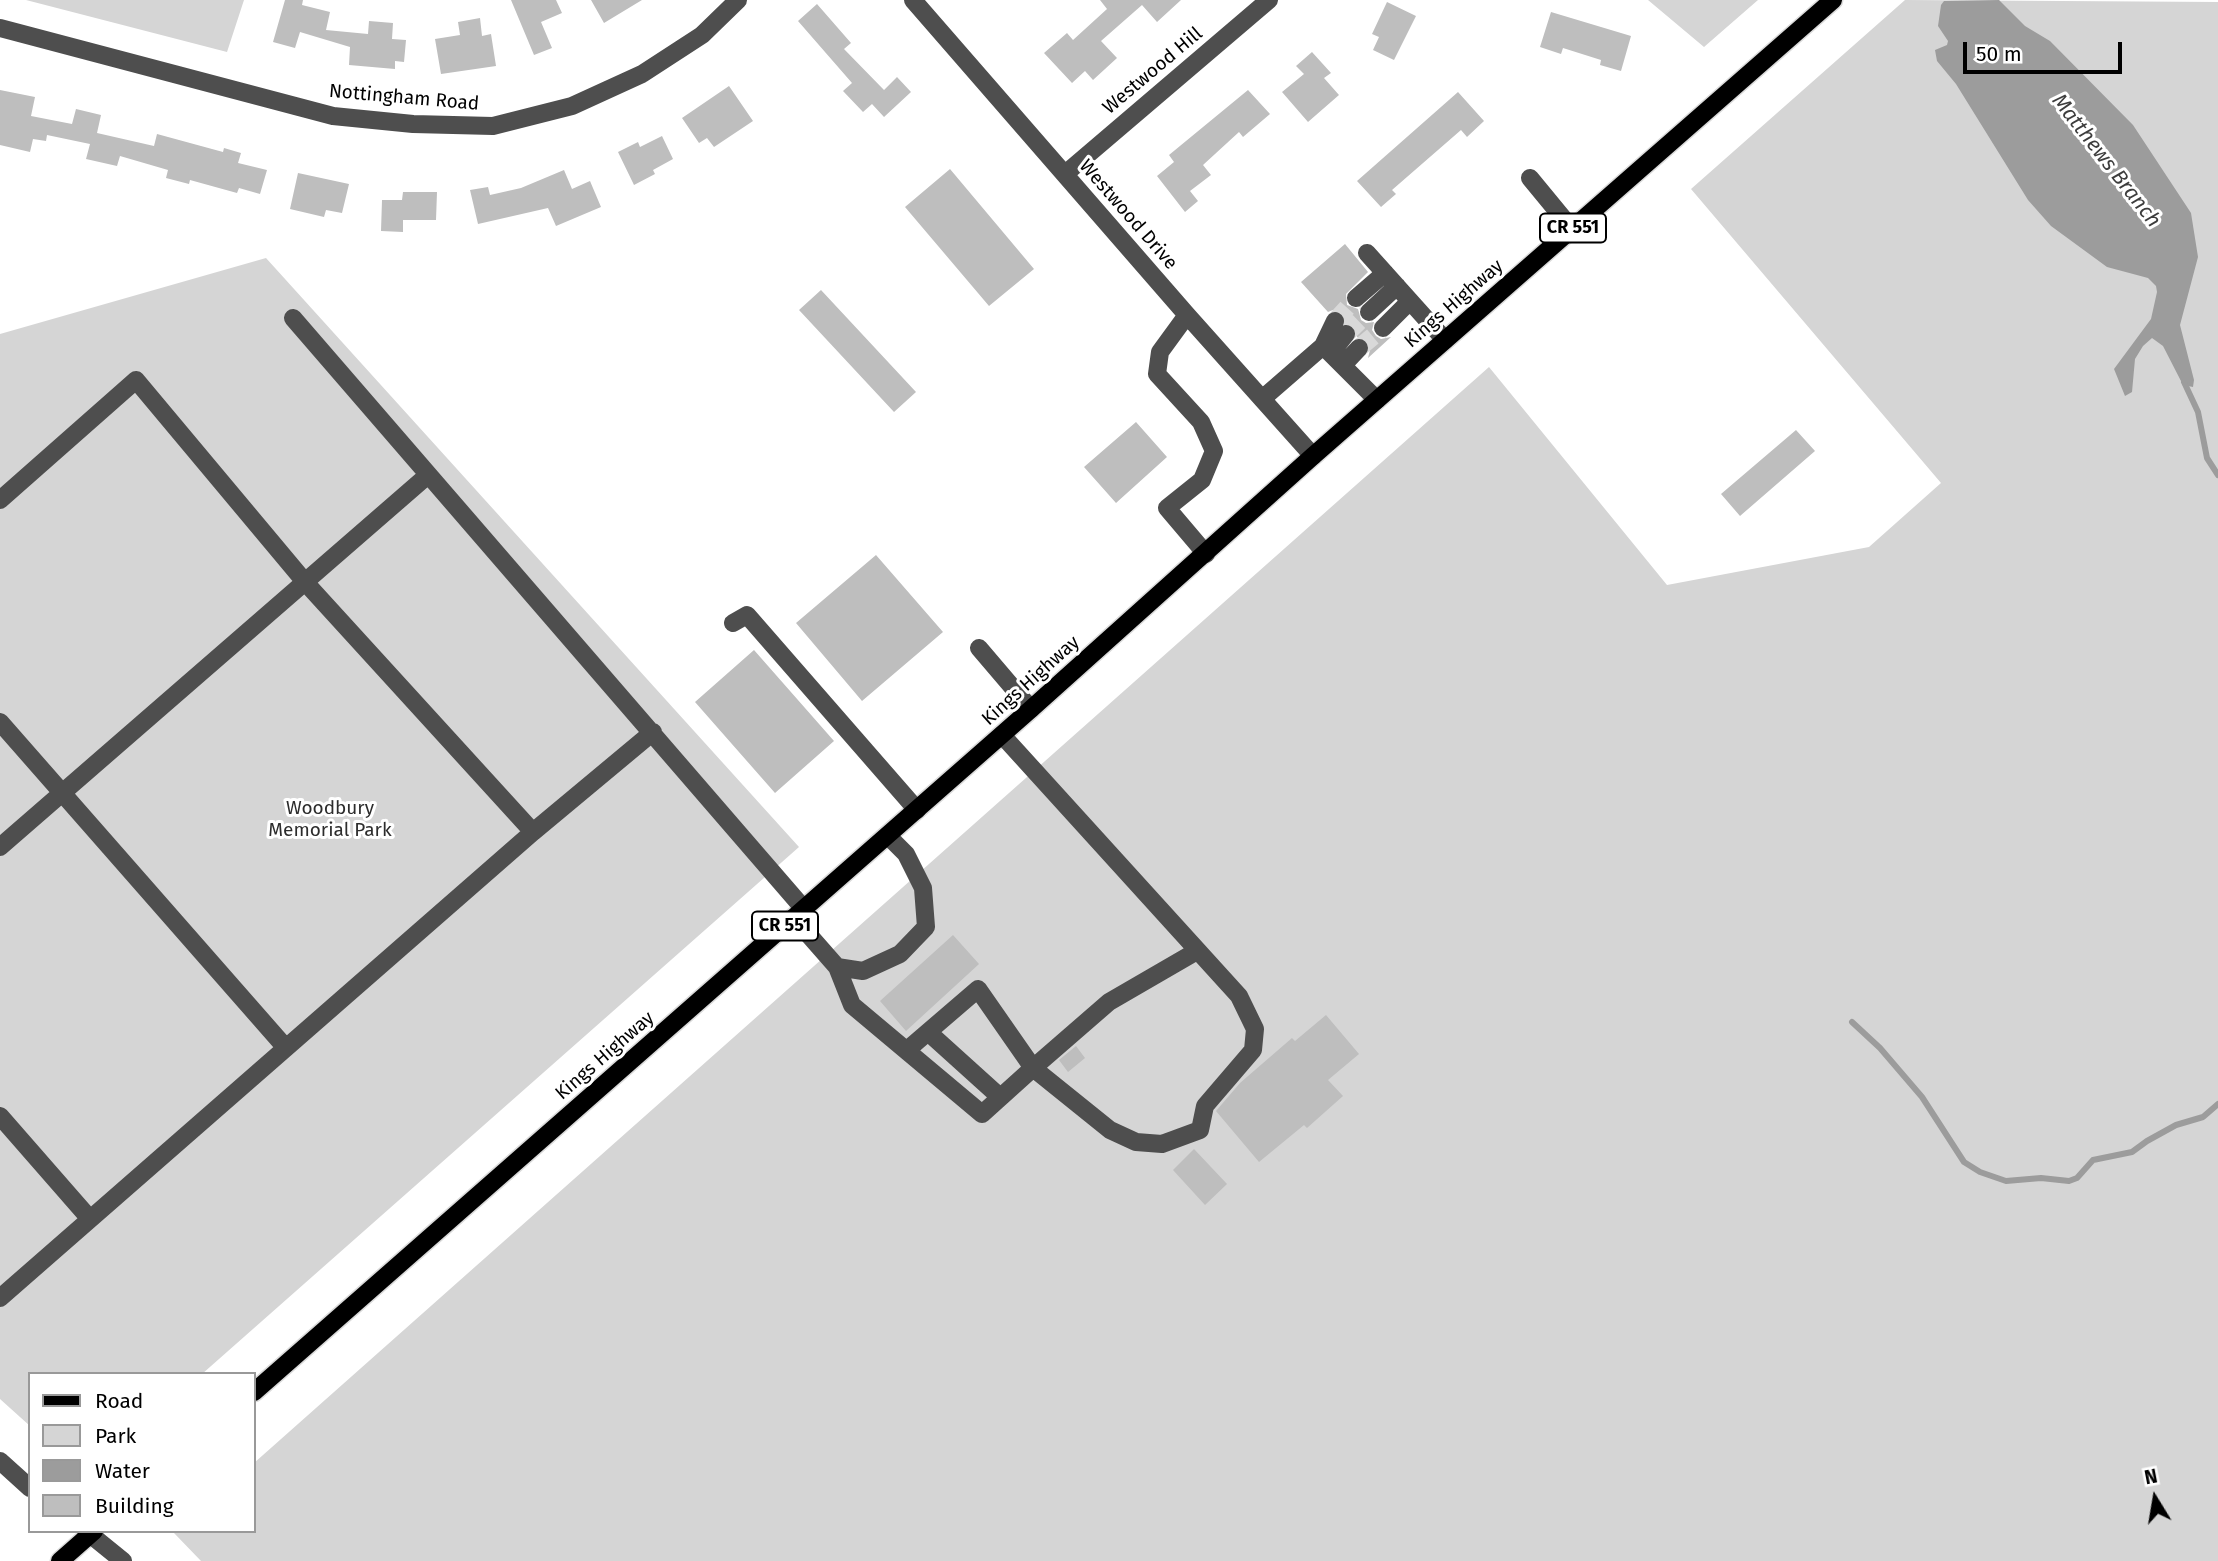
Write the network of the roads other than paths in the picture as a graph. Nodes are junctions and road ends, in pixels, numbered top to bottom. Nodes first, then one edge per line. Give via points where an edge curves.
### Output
1 (738, 0) edge
2 (913, 0) edge
3 (1269, 0) edge
4 (1833, 0) edge
5 (0, 28) edge
6 (1065, 174) junction
7 (1530, 178) dead end
8 (1572, 229) junction
9 (1367, 253) dead end
10 (1391, 279) junction
11 (1356, 298) tunnel mouth
12 (1410, 301) junction
13 (1369, 312) tunnel mouth
14 (1187, 315) junction
15 (293, 318) dead end
16 (1341, 327) tunnel mouth
17 (1383, 328) tunnel mouth
18 (1445, 340) junction
19 (1359, 348) tunnel mouth
20 (1332, 355) junction
21 (1262, 399) junction
22 (1377, 400) junction
23 (1313, 456) junction
24 (428, 475) junction
25 (0, 500) edge
26 (1206, 554) junction
27 (305, 582) junction
28 (733, 623) dead end
29 (979, 648) dead end
30 (1031, 709) junction
31 (0, 723) edge
32 (653, 732) junction
33 (1002, 735) junction
34 (62, 794) junction
35 (917, 810) junction
36 (533, 832) junction
37 (888, 836) junction
38 (0, 847) edge
39 (799, 914) junction
40 (1197, 951) junction
41 (837, 967) junction
42 (928, 1032) junction
43 (286, 1048) junction
44 (906, 1050) junction
45 (1033, 1068) junction
46 (1000, 1097) junction
47 (0, 1116) edge
48 (90, 1219) junction
49 (0, 1298) edge
50 (256, 1390) edge
51 (0, 1461) edge
52 (28, 1486) edge
53 (89, 1533) edge
54 (91, 1533) edge
55 (60, 1561) edge
56 (123, 1561) edge

1 - 5 street, Nottingham Road via 702,35 642,74 572,106 493,126 333,116
2 - 6 street, Westwood Drive
3 - 6 street, Westwood Hill
4 - 8 main road, Kings Highway / CR 551
6 - 14 street, Westwood Drive
7 - 8 street
8 - 18 main road, Kings Highway / CR 551
9 - 10 street
10 - 11 street
10 - 12 street
10 - 13 street
12 - 17 street
12 - 18 street
14 - 21 street, Westwood Drive
14 - 26 street via 1160,352 1157,374 1201,422 1214,451 1202,481 1167,508
15 - 24 street
16 - 20 street
18 - 22 main road, Kings Highway / CR 551
19 - 20 street
20 - 21 street
20 - 22 street
21 - 23 street, Westwood Drive
22 - 23 main road, Kings Highway / CR 551
23 - 26 main road, Kings Highway / CR 551
24 - 27 street
24 - 32 street
25 - 27 street via 136,380
26 - 30 main road, Kings Highway / CR 551
27 - 34 street
27 - 36 street
28 - 35 street via 747,615
29 - 30 street
30 - 33 main road, Kings Highway / CR 551
31 - 34 street
32 - 36 street
32 - 39 street
33 - 35 main road, Kings Highway / CR 551
33 - 40 street
34 - 38 street
34 - 43 street
35 - 37 main road, Kings Highway / CR 551
36 - 43 street
37 - 39 main road, Kings Highway / CR 551
37 - 41 street via 906,854 923,888 926,927 900,954 863,971
39 - 41 street
39 - 50 main road, Kings Highway / CR 551
40 - 45 street via 1109,1002
40 - 45 street via 1239,996 1255,1029 1253,1050 1205,1106 1200,1130 1162,1144 1136,1142 1110,1130
41 - 44 street via 852,1005
42 - 44 street
42 - 45 street via 978,989
42 - 46 street
43 - 48 street
44 - 46 street via 982,1114
45 - 46 street
47 - 48 street
48 - 49 street
51 - 52 street
53 - 55 main road
54 - 56 street

